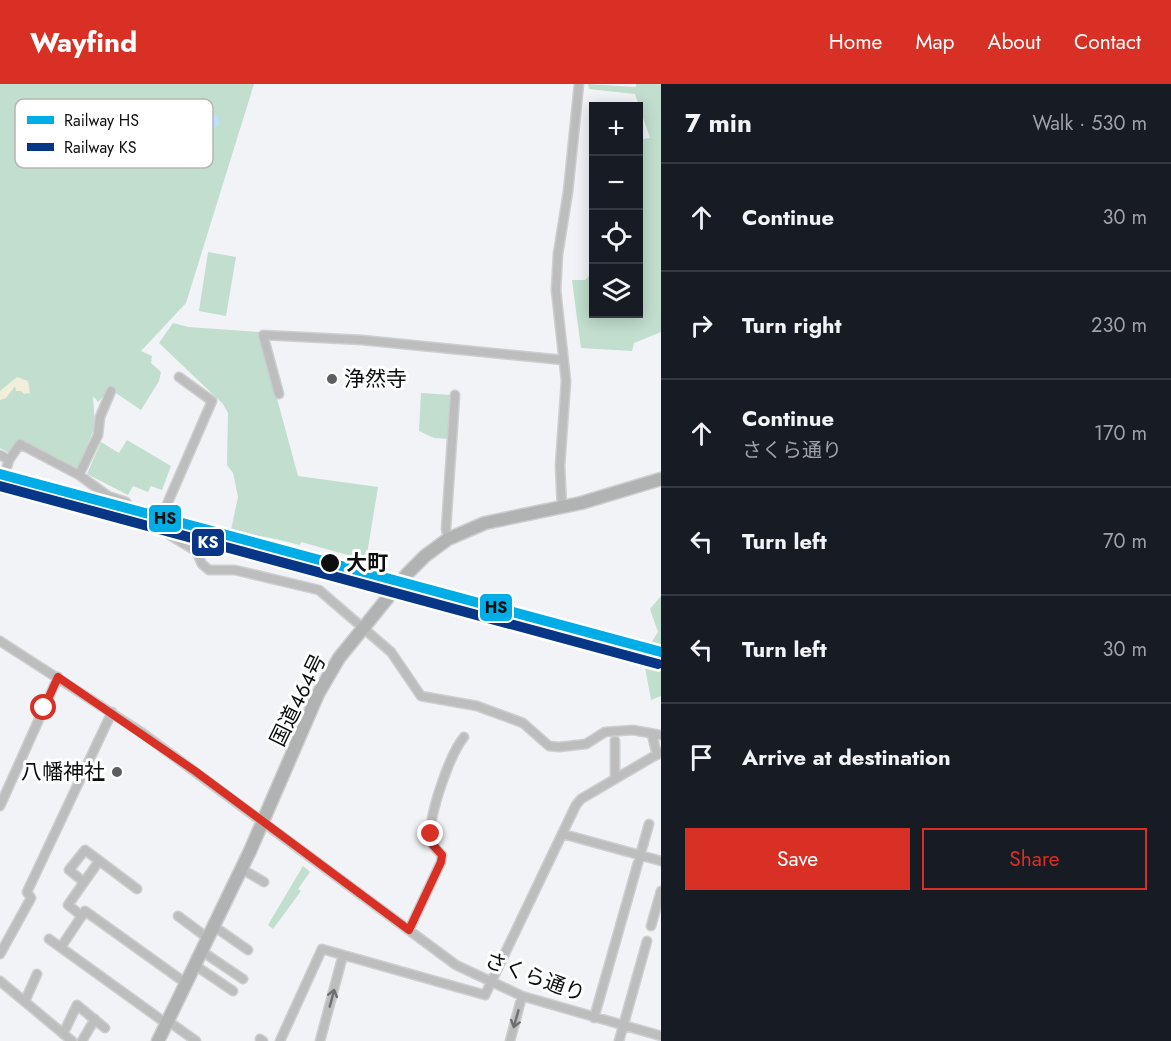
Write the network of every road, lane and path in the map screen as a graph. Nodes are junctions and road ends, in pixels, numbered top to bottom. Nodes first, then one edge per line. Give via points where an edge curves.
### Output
1 (579, 84) edge
2 (563, 360) junction
3 (179, 377) dead end
4 (111, 391) dead end
5 (279, 394) dead end
6 (455, 395) dead end
7 (0, 455) edge
8 (9, 460) junction
9 (79, 475) junction
10 (661, 479) edge
11 (0, 489) edge
12 (562, 507) junction
13 (158, 525) junction
14 (448, 539) junction
15 (363, 628) junction
16 (0, 640) edge
17 (58, 677) junction
18 (112, 712) junction
19 (657, 735) edge
20 (464, 737) dead end
21 (615, 741) dead end
22 (659, 753) edge
23 (615, 779) junction
24 (0, 806) edge
25 (264, 822) junction
26 (649, 824) dead end
27 (563, 834) junction
28 (640, 855) junction
29 (99, 861) junction
30 (661, 861) edge
31 (242, 869) junction
32 (84, 882) junction
33 (264, 882) dead end
34 (137, 889) dead end
35 (661, 891) edge
36 (82, 916) junction
37 (178, 916) dead end
38 (651, 926) dead end
39 (409, 930) junction
40 (212, 933) junction
41 (49, 939) dead end
42 (647, 941) dead end
43 (246, 945) dead end
44 (61, 947) junction
45 (203, 952) junction
46 (0, 954) edge
47 (343, 955) junction
48 (196, 966) junction
49 (243, 979) dead end
50 (37, 980) dead end
51 (0, 981) edge
52 (490, 983) junction
53 (187, 984) junction
54 (233, 991) dead end
55 (522, 996) junction
56 (25, 1001) junction
57 (594, 1018) junction
58 (94, 1019) junction
59 (168, 1022) junction
60 (624, 1026) junction
61 (105, 1028) dead end
62 (63, 1034) junction
63 (661, 1036) edge
64 (72, 1041) edge
65 (82, 1041) edge
66 (158, 1041) edge
67 (196, 1041) edge
68 (281, 1041) edge
69 (320, 1041) edge
70 (510, 1041) edge
71 (619, 1041) edge

1 - 2 street via 558,254 557,315
2 - 5 street via 362,340 263,335
2 - 12 street via 566,381 560,466
3 - 13 street via 212,401
4 - 9 street via 100,417 98,435
6 - 14 street
7 - 8 street
8 - 9 street via 20,444
8 - 11 street
9 - 13 street via 108,496 126,502 134,517
10 - 12 highway, 国道464号
12 - 14 highway, 国道464号 via 485,523
13 - 15 street via 196,551 201,564 209,570 235,570 312,587
14 - 15 highway, 国道464号 via 407,574
15 - 19 street via 391,652 417,693 477,706 523,723 549,746 586,744 605,732 633,730
15 - 25 highway, 国道464号 via 318,694
16 - 17 street, さくら通り
17 - 18 street, さくら通り
17 - 24 street
18 - 25 street, さくら通り
18 - 46 street via 27,892 31,897
19 - 22 street
20 - 39 street via 444,774 431,834 433,845 442,855 441,862
21 - 23 street
22 - 23 street
23 - 27 street via 581,799
25 - 31 highway, 国道464号
25 - 39 street, さくら通り
26 - 28 street
27 - 28 street
27 - 52 street
28 - 30 street
28 - 57 street
29 - 32 street
29 - 32 street via 85,850 69,870
29 - 34 street
31 - 33 street
31 - 40 highway, 国道464号
32 - 36 street via 68,905
35 - 38 street
36 - 44 street
36 - 53 street via 85,911
37 - 40 street
39 - 52 street, さくら通り
40 - 43 street
40 - 45 highway, 国道464号
41 - 44 street
42 - 60 street
44 - 59 street
45 - 48 highway, 国道464号
45 - 49 street
47 - 52 street via 486,995
47 - 68 street via 322,949
69 -> 47 street
48 - 53 highway, 国道464号
48 - 54 street
50 - 56 street
51 - 56 street
52 - 55 street, さくら通り
53 - 59 highway, 国道464号
55 - 57 street, さくら通り
55 -> 70 street
56 - 62 street
57 - 60 street, さくら通り
58 - 61 street
58 - 62 street via 77,1005
58 - 65 street
59 - 66 highway, 国道464号
59 - 67 street
60 - 63 street, さくら通り
60 - 71 street
62 - 64 street

